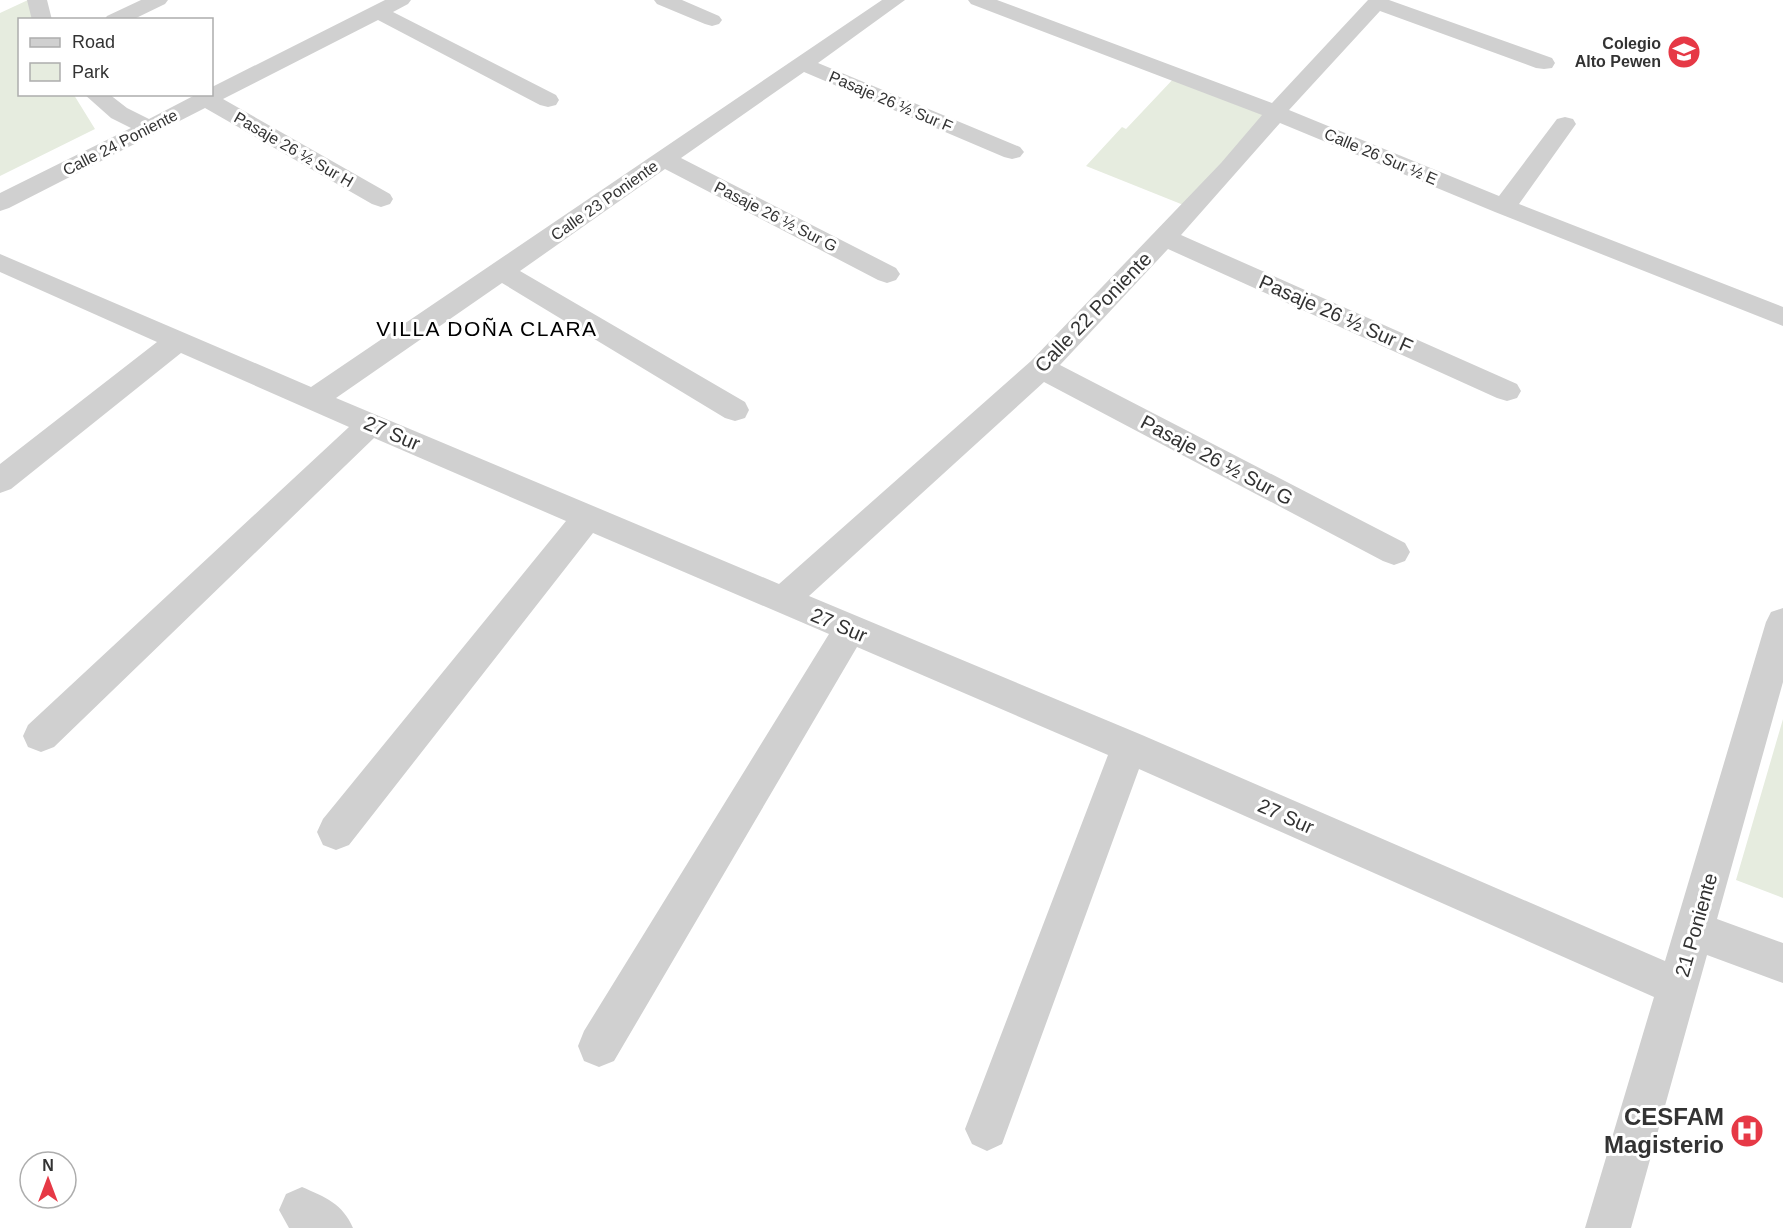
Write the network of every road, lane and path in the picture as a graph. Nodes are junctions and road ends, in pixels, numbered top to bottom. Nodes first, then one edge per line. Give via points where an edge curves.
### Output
1 (37, 0) edge
2 (158, 0) edge
3 (401, 0) edge
4 (664, 0) edge
5 (895, 0) edge
6 (978, 0) edge
7 (1378, 2) edge
8 (378, 12) junction
9 (42, 18) edge
10 (118, 18) edge
11 (712, 20) dead end
12 (1544, 63) dead end
13 (803, 64) junction
14 (213, 95) edge
15 (98, 96) edge
16 (212, 96) edge
17 (206, 99) junction
18 (548, 100) dead end
19 (1276, 112) junction
20 (1565, 124) dead end
21 (148, 127) junction
22 (1012, 152) dead end
23 (664, 159) junction
24 (381, 199) dead end
25 (0, 203) edge
26 (1504, 207) junction
27 (1164, 237) junction
28 (4, 268) edge
29 (501, 271) junction
30 (887, 274) dead end
31 (1783, 317) edge
32 (179, 340) junction
33 (1041, 368) junction
34 (1508, 391) dead end
35 (313, 400) junction
36 (735, 410) dead end
37 (371, 424) junction
38 (0, 481) edge
39 (588, 517) junction
40 (1394, 552) dead end
41 (783, 600) junction
42 (1783, 622) edge
43 (850, 630) junction
44 (41, 736) dead end
45 (1129, 747) junction
46 (336, 832) dead end
47 (1694, 931) junction
48 (1783, 963) edge
49 (1678, 987) junction
50 (599, 1046) dead end
51 (987, 1129) dead end
52 (1608, 1228) edge

1 - 9 street
2 - 10 street
3 - 8 street, Calle 24 Poniente
4 - 11 street
5 - 13 street, Calle 23 Poniente
6 - 19 street, Calle 26 Sur ½ E
7 - 12 street
7 - 19 street, Calle 22 Poniente
8 - 14 street, Calle 24 Poniente
8 - 18 street
13 - 22 street, Pasaje 26 ½ Sur F
13 - 23 street, Calle 23 Poniente
15 - 21 street
16 - 17 street, Calle 24 Poniente
17 - 21 street, Calle 24 Poniente
17 - 24 street, Pasaje 26 ½ Sur H
19 - 26 street, Calle 26 Sur ½ E
19 - 27 street, Calle 22 Poniente
20 - 26 street
21 - 25 street, Calle 24 Poniente
23 - 29 street, Calle 23 Poniente
23 - 30 street, Pasaje 26 ½ Sur G
26 - 31 street, Calle 26 Sur ½ E
27 - 33 street, Calle 22 Poniente
27 - 34 street, Pasaje 26 ½ Sur F
28 - 32 street, 27 Sur
29 - 35 street, Calle 23 Poniente
29 - 36 street
32 - 35 street, 27 Sur
32 - 38 street
33 - 40 street, Pasaje 26 ½ Sur G
33 - 41 street, Calle 22 Poniente
35 - 37 street, 27 Sur
37 - 39 street, 27 Sur
37 - 44 street
39 - 41 street, 27 Sur
39 - 46 street
41 - 43 street, 27 Sur
42 - 47 street, 21 Poniente
43 - 45 street, 27 Sur
43 - 50 street
45 - 49 street, 27 Sur
45 - 51 street
47 - 48 street
47 - 49 street, 21 Poniente
49 - 52 street, 21 Poniente

